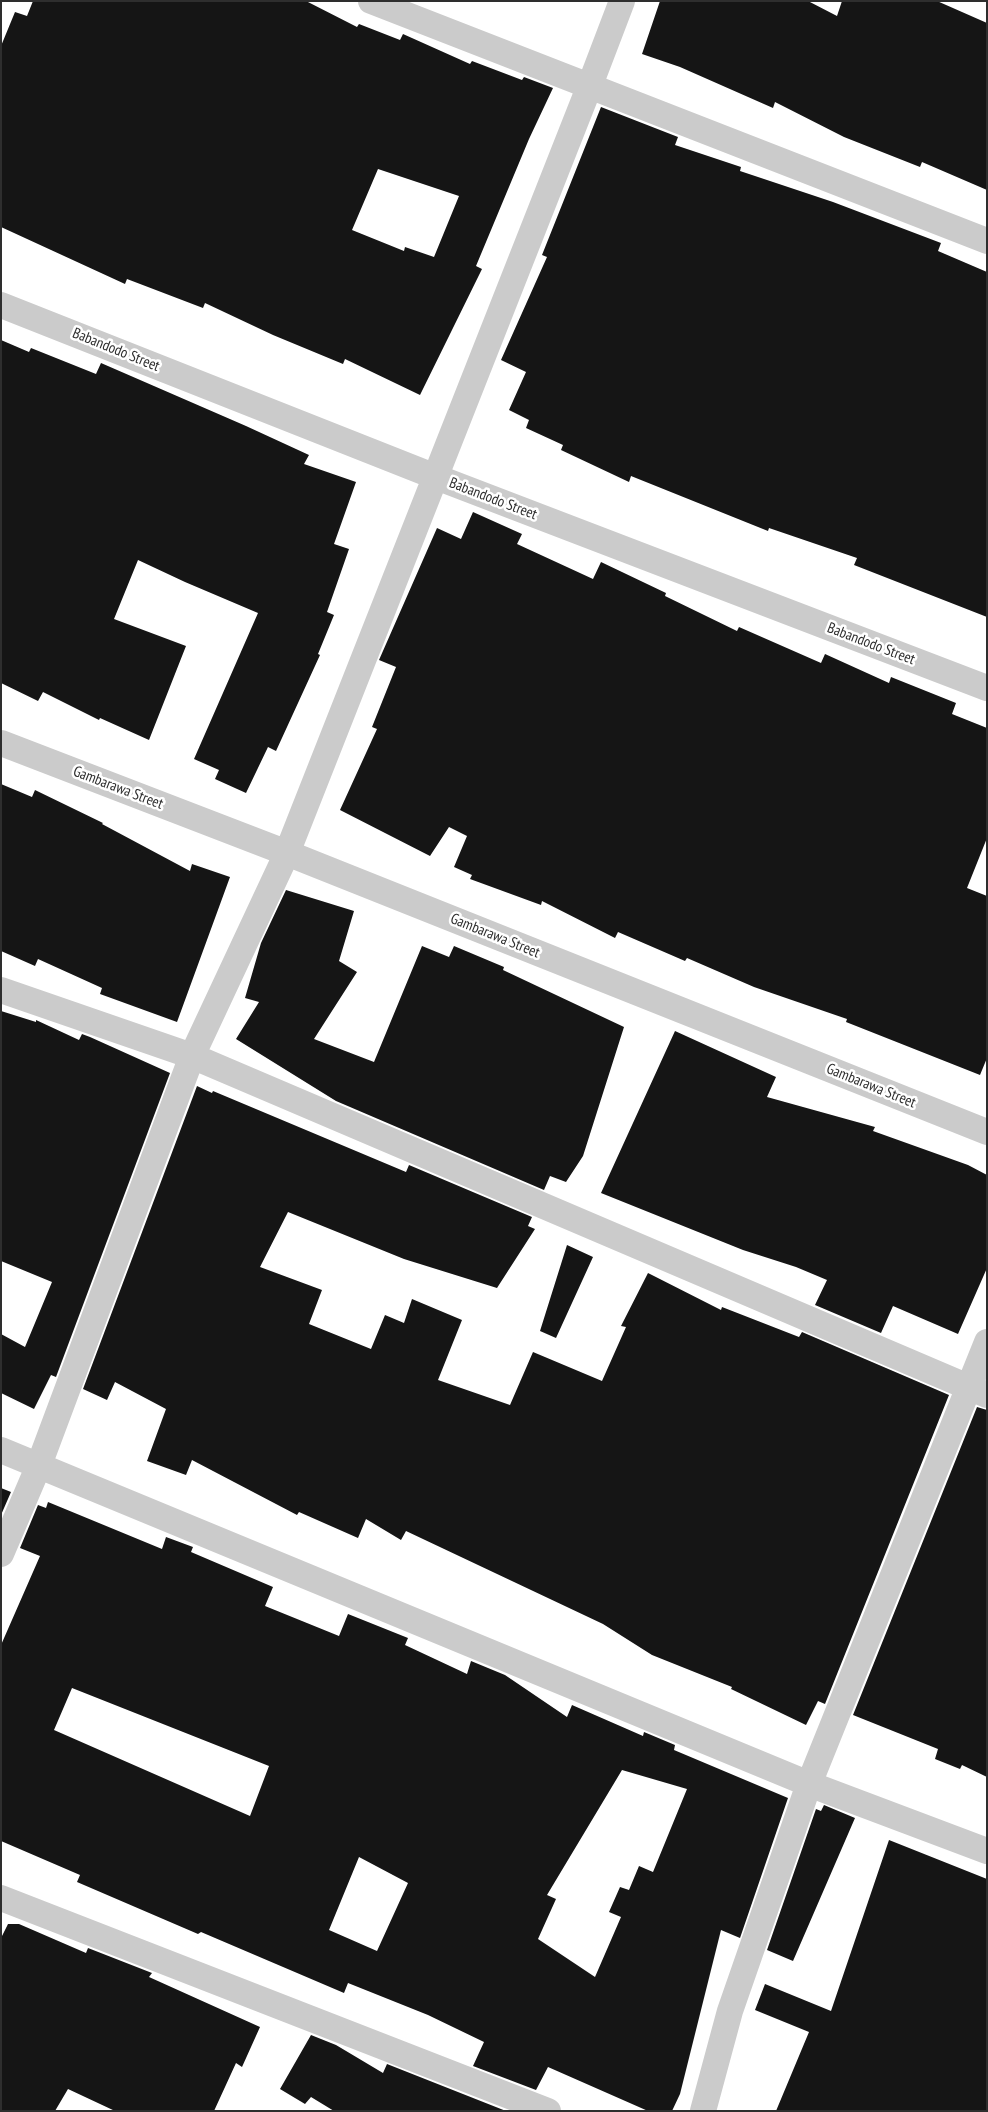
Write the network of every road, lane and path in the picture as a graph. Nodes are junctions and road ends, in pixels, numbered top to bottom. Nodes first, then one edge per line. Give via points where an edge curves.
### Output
1 (371, 1) edge
2 (622, 1) edge
3 (590, 85) junction
4 (987, 241) edge
5 (1, 305) edge
6 (436, 476) junction
7 (987, 688) edge
8 (1, 743) edge
9 (287, 853) junction
10 (1, 990) edge
11 (192, 1056) junction
12 (987, 1132) edge
13 (987, 1342) edge
14 (977, 1391) edge
15 (1, 1450) edge
16 (39, 1465) junction
17 (1, 1554) edge
18 (809, 1784) junction
19 (987, 1851) edge
20 (1, 1898) edge
21 (548, 2111) edge
22 (704, 2111) edge

1 - 3 street
2 - 3 street
3 - 4 street
3 - 6 street
5 - 6 street, Babandodo Street
6 - 7 street, Babandodo Street
6 - 9 street
8 - 9 street, Gambarawa Street
9 - 11 street
9 - 12 street, Gambarawa Street
10 - 11 street
11 - 14 street
11 - 16 street
13 - 14 street
14 - 18 street
15 - 16 street
16 - 17 street
16 - 18 street
18 - 19 street
18 - 22 street via 730,2011
20 - 21 street

